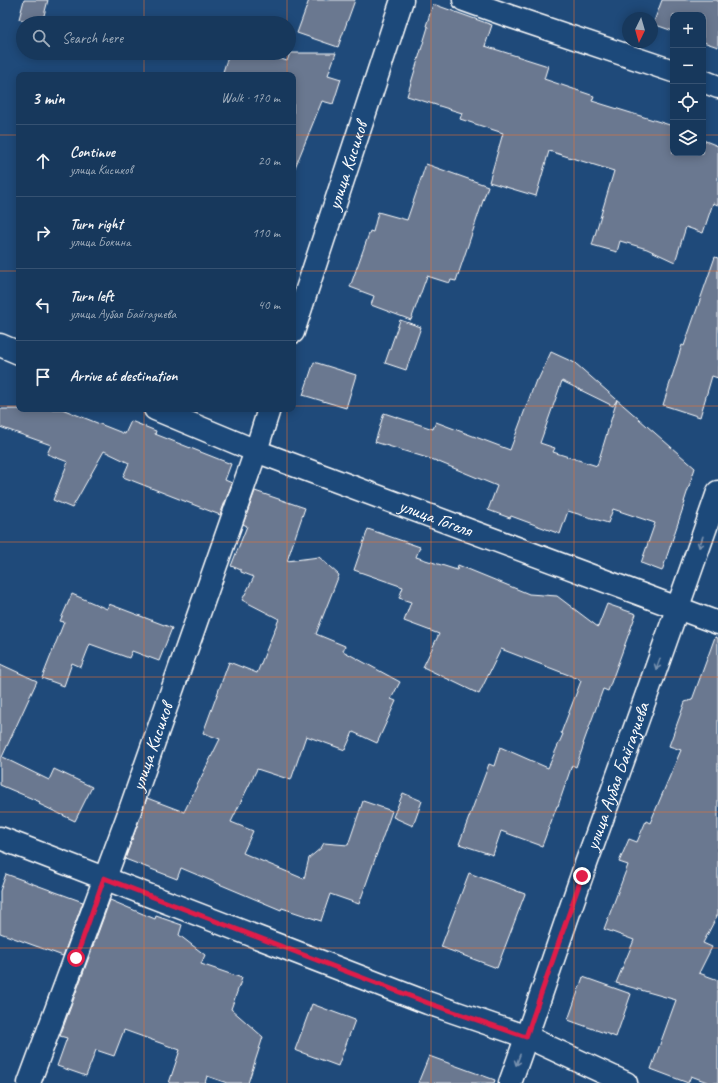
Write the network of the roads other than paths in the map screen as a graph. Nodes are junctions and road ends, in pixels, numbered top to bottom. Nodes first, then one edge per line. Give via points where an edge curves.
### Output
1 (402, 0) edge
2 (464, 0) edge
3 (670, 70) edge
4 (706, 83) edge
5 (718, 87) edge
6 (296, 323) edge
7 (0, 345) edge
8 (16, 352) edge
9 (162, 412) edge
10 (268, 412) edge
11 (256, 451) junction
12 (718, 492) edge
13 (678, 608) junction
14 (718, 623) edge
15 (0, 838) edge
16 (104, 878) junction
17 (526, 1037) junction
18 (29, 1083) edge
19 (510, 1083) edge
20 (626, 1083) edge

1 - 6 street, улица Кисиков
2 - 3 street
4 - 5 street
7 - 8 street
9 - 11 street, улица Гоголя
10 - 11 street, улица Кисиков
11 - 13 street, улица Гоголя
11 - 16 street, улица Кисиков via 129,814
12 -> 13 street, улица Аубая Байгазиева
13 - 14 street, улица Гоголя
13 -> 17 street, улица Аубая Байгазиева
15 - 16 street
16 - 17 street via 428,1003
16 - 18 street, улица Кисиков
17 -> 19 street, улица Аубая Байгазиева
17 - 20 street

